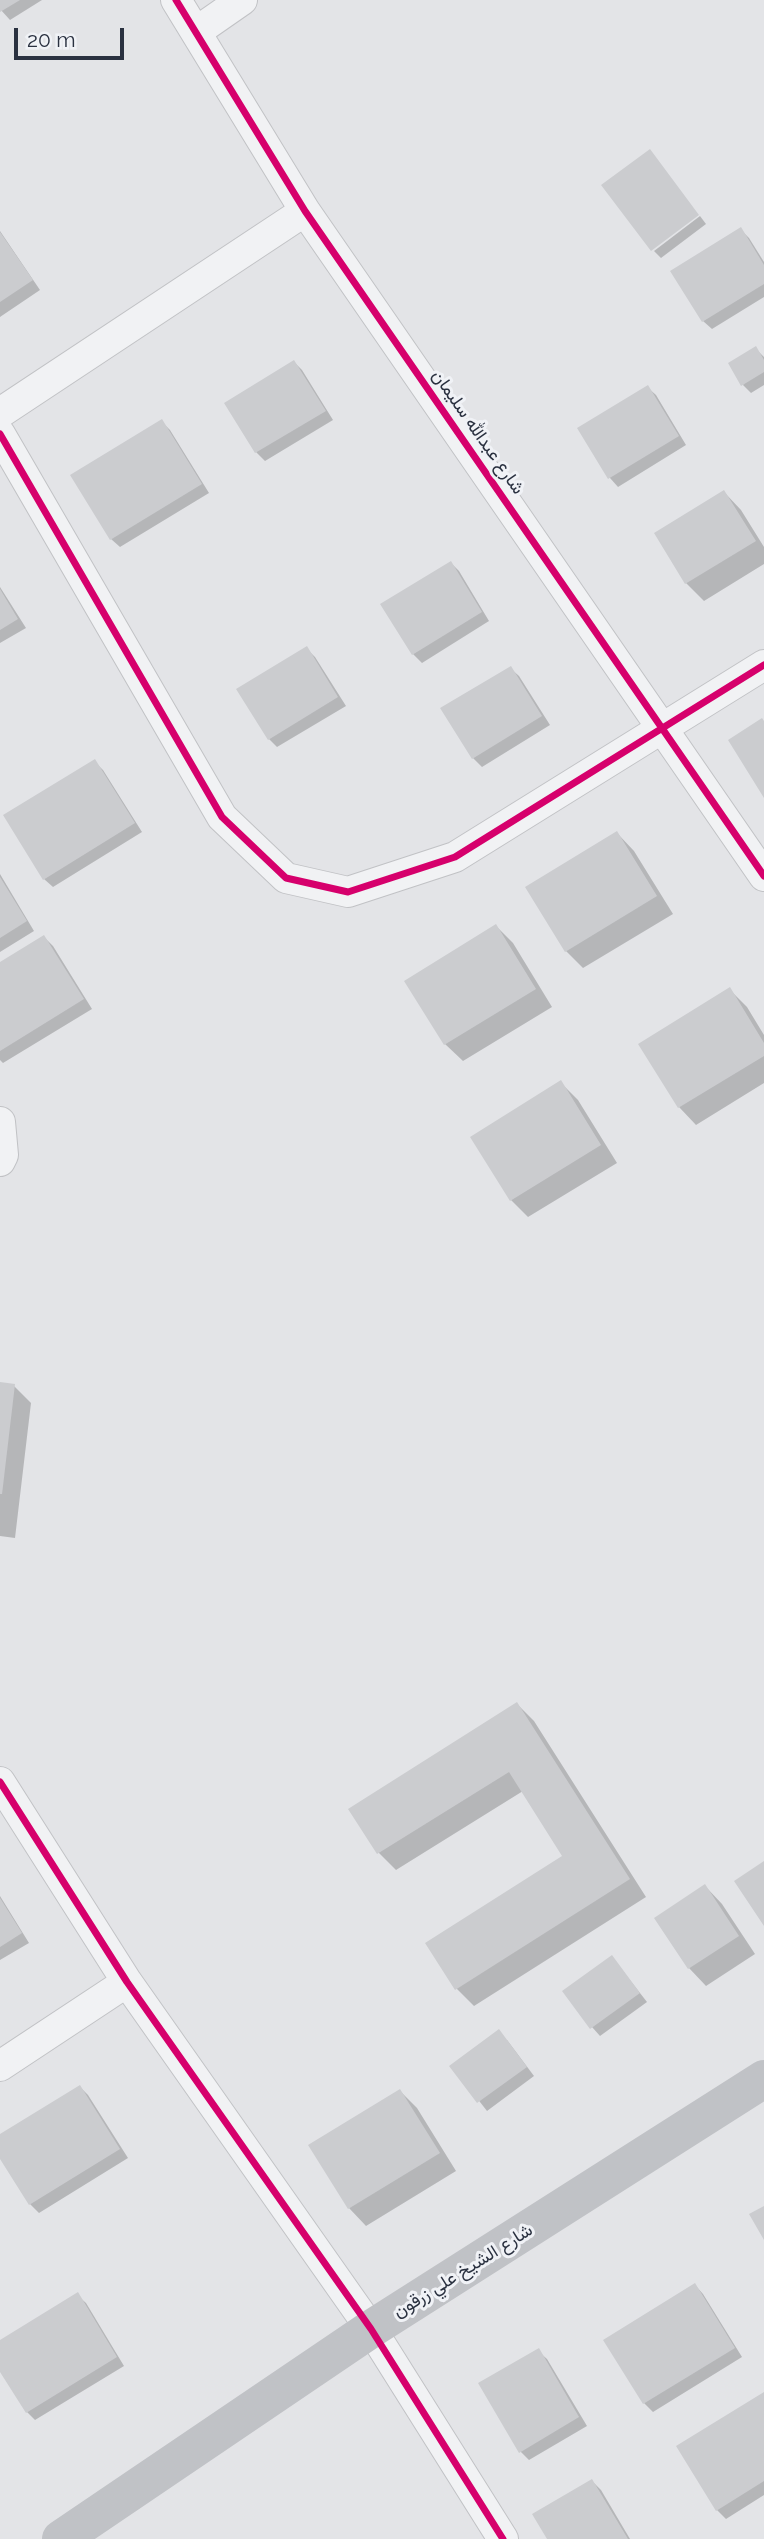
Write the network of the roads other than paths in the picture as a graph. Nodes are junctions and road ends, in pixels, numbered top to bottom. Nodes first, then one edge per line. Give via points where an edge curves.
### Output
1 (176, 0) edge
2 (242, 0) edge
3 (196, 32) junction
4 (305, 211) junction
5 (0, 413) edge
6 (0, 434) edge
7 (764, 665) edge
8 (664, 728) junction
9 (764, 876) edge
10 (0, 1122) edge
11 (0, 1161) edge
12 (0, 1782) edge
13 (127, 1982) junction
14 (0, 2066) edge
15 (764, 2079) edge
16 (371, 2329) junction
17 (61, 2539) edge
18 (503, 2539) edge

1 - 3 street, شارع عبدالله سليمان
2 - 3 street
3 - 4 street, شارع عبدالله سليمان
4 - 5 street
4 - 8 street, شارع عبدالله سليمان
6 - 8 street via 222,817 286,878 348,892 455,857
7 - 8 street
8 - 9 street, شارع عبدالله سليمان
10 - 11 street
12 - 13 street
13 - 14 street
13 - 16 street
15 - 16 main road, شارع الشيخ علي زرقون
16 - 17 main road, شارع الشيخ علي زرقون
16 - 18 street

